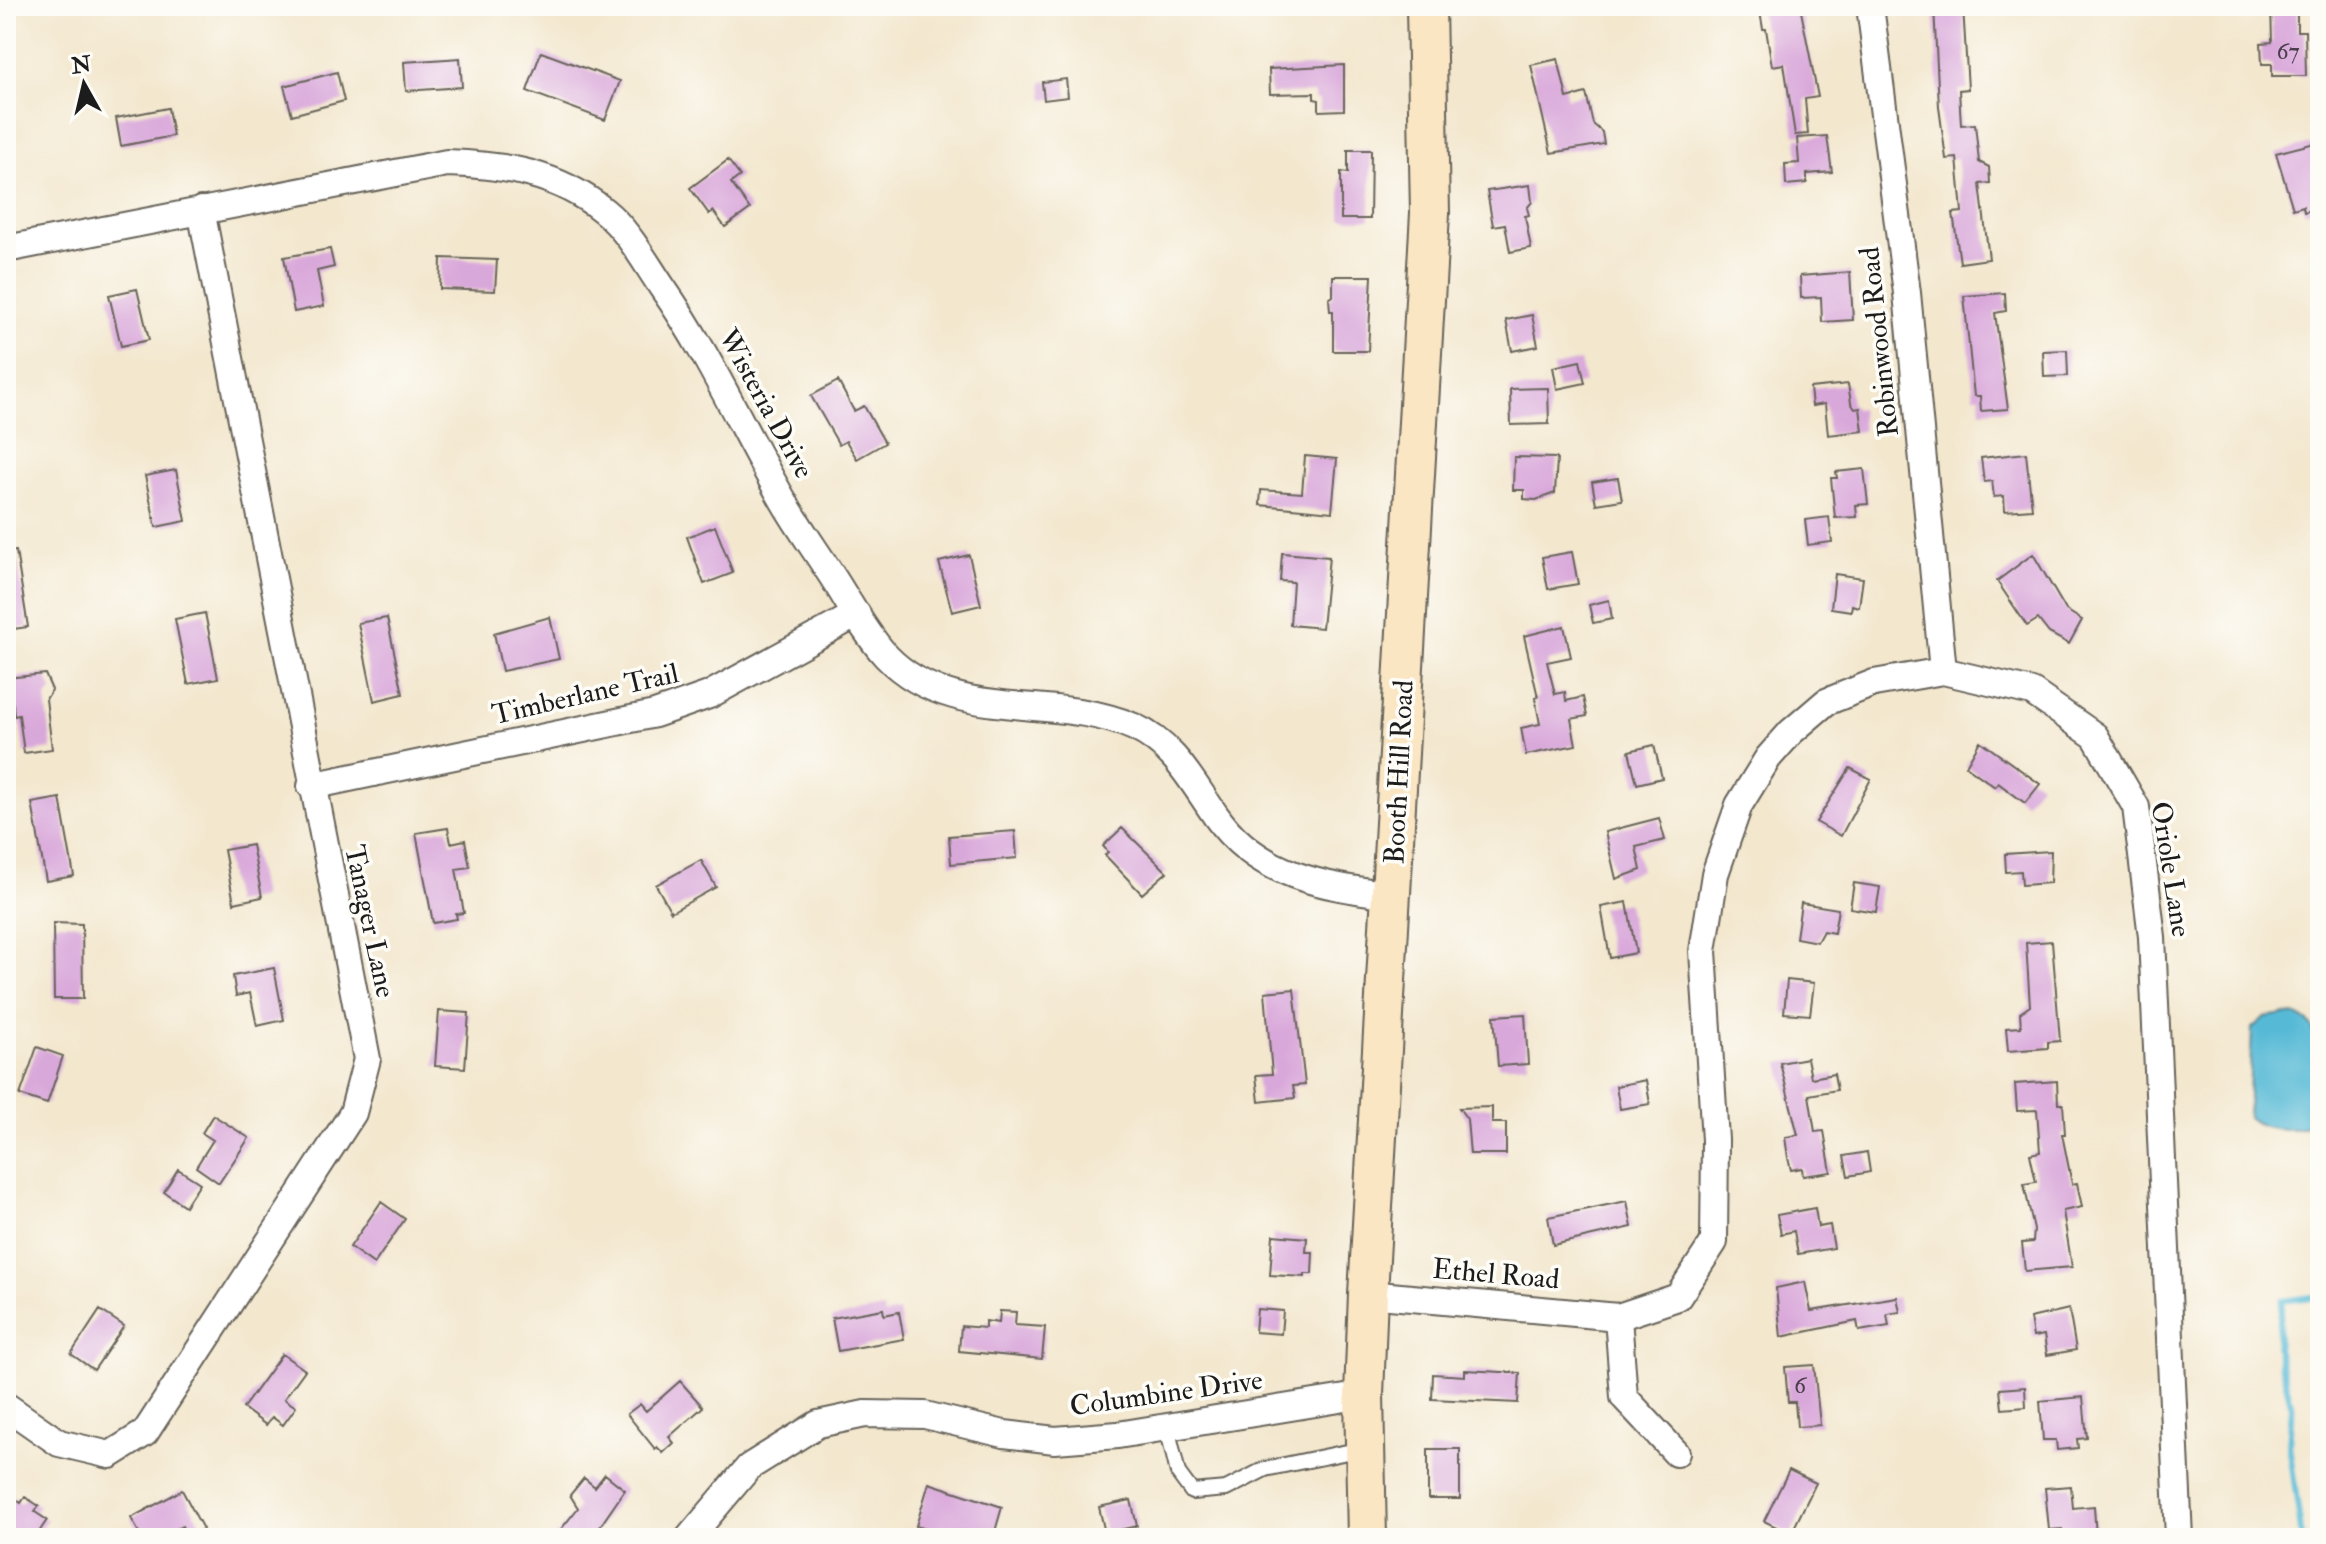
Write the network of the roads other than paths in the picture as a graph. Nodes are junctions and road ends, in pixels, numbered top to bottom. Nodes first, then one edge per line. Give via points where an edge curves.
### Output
1 (1426, 6) edge
2 (1870, 6) edge
3 (201, 210) junction
4 (6, 249) edge
5 (857, 614) junction
6 (1943, 671) junction
7 (311, 786) junction
8 (1391, 895) junction
9 (1368, 1294) junction
10 (1618, 1317) junction
11 (1364, 1395) junction
12 (6, 1406) edge
13 (1167, 1427) junction
14 (1365, 1448) junction
15 (1676, 1453) dead end
16 (689, 1538) edge
17 (1367, 1538) edge
18 (2179, 1538) edge

1 - 8 street, Booth Hill Road via 1430,213
2 - 6 street, Robinwood Road via 1907,293
3 - 4 street, Wisteria Drive
3 - 5 street, Wisteria Drive via 447,163 533,172 569,189 605,212 676,307 784,501
3 - 7 street, Tanager Lane
5 - 7 street, Timberlane Trail via 709,695 655,714
5 - 8 street, Wisteria Drive via 883,653 908,677 950,696 1091,713 1136,728 1164,746 1251,854 1281,872 1332,887
6 - 10 street, Oriole Lane via 1874,683 1826,702 1768,758 1739,805 1715,874 1703,951 1715,1140 1714,1242 1678,1297
6 - 18 street, Oriole Lane via 2032,692 2095,736 2136,807 2152,937
7 - 12 street, Tanager Lane via 367,1059 353,1113 145,1433 110,1455 59,1443
8 - 9 street, Booth Hill Road
9 - 10 street, Ethel Road
9 - 11 street, Booth Hill Road
10 - 15 street via 1624,1397
11 - 13 street, Columbine Drive
11 - 14 street, Booth Hill Road
13 - 14 lane via 1178,1473 1192,1492 1226,1489 1265,1469
13 - 16 street, Columbine Drive via 1055,1440 925,1415 865,1414 818,1424 749,1467
14 - 17 street, Booth Hill Road

